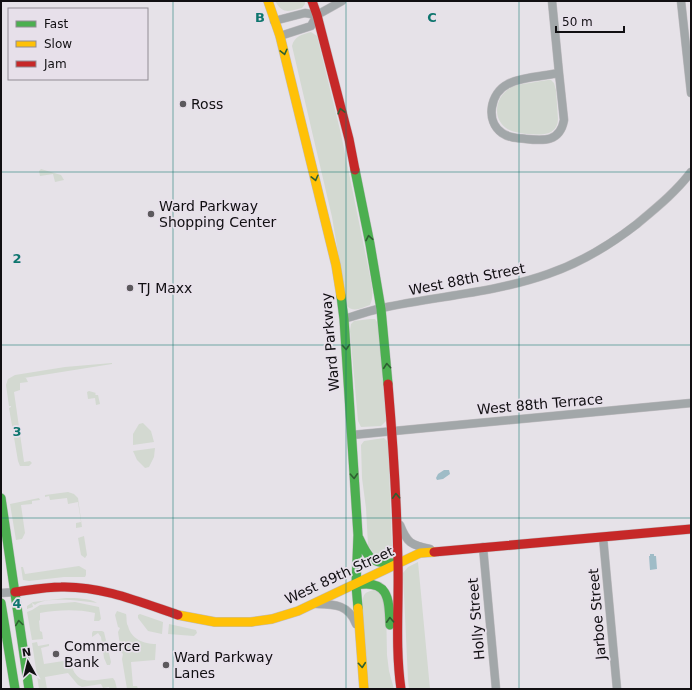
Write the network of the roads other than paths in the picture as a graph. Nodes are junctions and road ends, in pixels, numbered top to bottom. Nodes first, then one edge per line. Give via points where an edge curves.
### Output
1 (268, 1) edge
2 (312, 1) edge
3 (342, 1) edge
4 (552, 1) edge
5 (681, 1) edge
6 (317, 15) junction
7 (274, 21) junction
8 (280, 36) junction
9 (559, 73) junction
10 (691, 93) edge
11 (691, 172) edge
12 (381, 309) junction
13 (344, 319) junction
14 (691, 403) edge
15 (392, 430) junction
16 (352, 435) junction
17 (1, 498) edge
18 (397, 518) junction
19 (691, 529) edge
20 (358, 535) junction
21 (603, 537) junction
22 (483, 547) junction
23 (438, 551) junction
24 (398, 563) junction
25 (356, 585) junction
26 (15, 592) junction
27 (1, 593) edge
28 (1, 603) edge
29 (314, 604) junction
30 (360, 639) junction
31 (398, 670) junction
32 (15, 689) edge
33 (29, 689) edge
34 (364, 689) edge
35 (401, 689) edge
36 (496, 689) edge
37 (617, 689) edge

1 - 7 main road, Ward Parkway
2 - 6 main road
3 - 6 street
4 - 9 street
5 - 10 street
6 - 7 street via 305,13
6 - 8 street via 311,26
12 -> 6 main road via 349,139
7 - 8 main road, Ward Parkway
8 -> 13 main road, Ward Parkway via 336,264
9 - 9 street via 564,120 557,135 547,140 534,140 512,138 498,130 492,110 495,96 500,89 515,81
11 - 12 street, West 88th Street via 682,184 644,218 615,240 580,261 512,285
12 - 13 street, West 88th Street
15 -> 12 main road
13 -> 16 main road, Ward Parkway
14 - 15 street, West 88th Terrace
15 - 16 street, West 88th Terrace
18 -> 15 main road
16 -> 20 main road, Ward Parkway
17 - 26 main road
18 - 23 street via 409,543
18 - 24 main road
19 - 21 main road, West 89th Street
20 - 24 main road via 365,552 374,562
20 - 25 main road, Ward Parkway
21 - 22 main road, West 89th Street
21 - 37 street, Jarboe Street
22 - 23 main road, West 89th Street
22 - 36 street, Holly Street
23 - 24 main road, West 89th Street via 420,553
24 - 25 main road, West 89th Street
24 - 31 main road
25 - 29 main road, West 89th Street
25 - 30 main road, Ward Parkway
31 -> 25 main road via 392,662 386,595 379,585
26 - 27 street, West 89th Street
26 - 29 main road, West 89th Street via 61,587 92,589 116,594 185,617 232,623 265,621 298,612
33 -> 26 main road
28 - 32 main road
29 - 30 street via 332,604 350,612
30 -> 34 main road, Ward Parkway
31 - 35 main road

